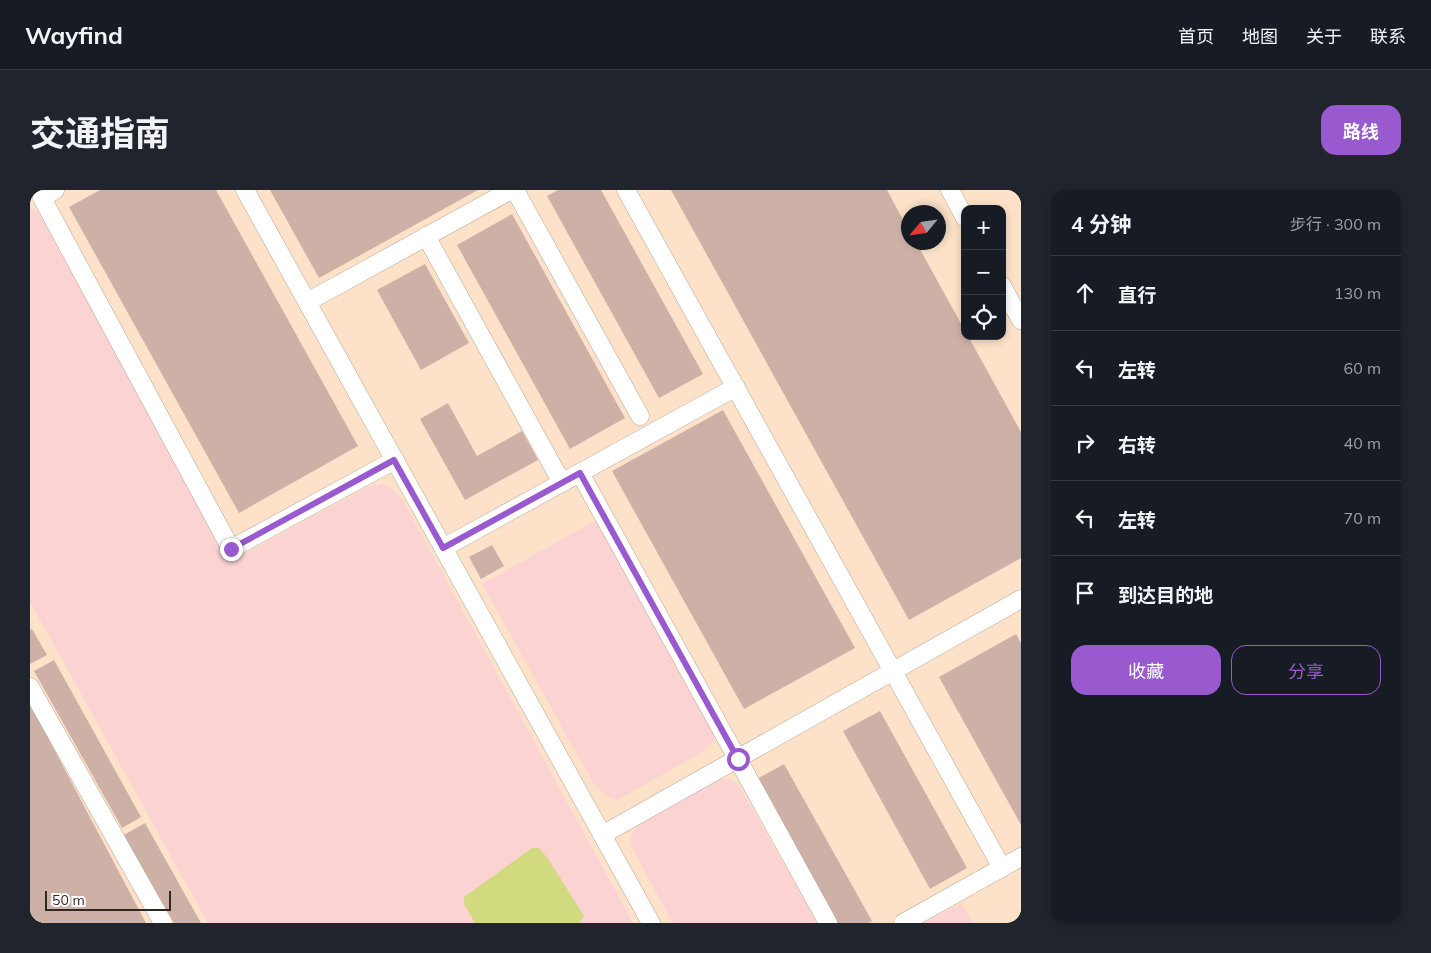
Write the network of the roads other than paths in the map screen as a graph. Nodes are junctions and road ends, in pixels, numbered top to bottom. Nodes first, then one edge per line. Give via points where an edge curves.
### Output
1 (55, 190) edge
2 (245, 190) edge
3 (511, 190) edge
4 (515, 190) edge
5 (626, 190) edge
6 (950, 190) edge
7 (961, 211) edge
8 (426, 236) junction
9 (1006, 293) edge
10 (307, 302) junction
11 (1021, 320) edge
12 (736, 388) junction
13 (640, 416) dead end
14 (394, 460) junction
15 (580, 473) junction
16 (562, 483) junction
17 (443, 548) junction
18 (1020, 603) edge
19 (893, 671) junction
20 (30, 687) edge
21 (738, 759) junction
22 (602, 835) junction
23 (1021, 857) edge
24 (1002, 868) junction
25 (163, 923) edge
26 (651, 923) edge
27 (828, 923) edge
28 (903, 923) edge

1 - 14 lane via 42,198 231,549
2 - 10 lane
3 - 8 lane
4 - 13 lane
5 - 12 lane
6 - 7 lane
8 - 10 lane
8 - 16 lane
9 - 11 lane
10 - 14 lane
12 - 15 lane
12 - 19 lane
14 - 17 lane
15 - 16 lane
15 - 21 lane
16 - 17 lane
17 - 22 lane
18 - 19 lane
19 - 21 lane
19 - 24 lane
20 - 25 lane
21 - 22 lane
21 - 27 lane
22 - 26 lane
23 - 24 lane
24 - 28 lane

